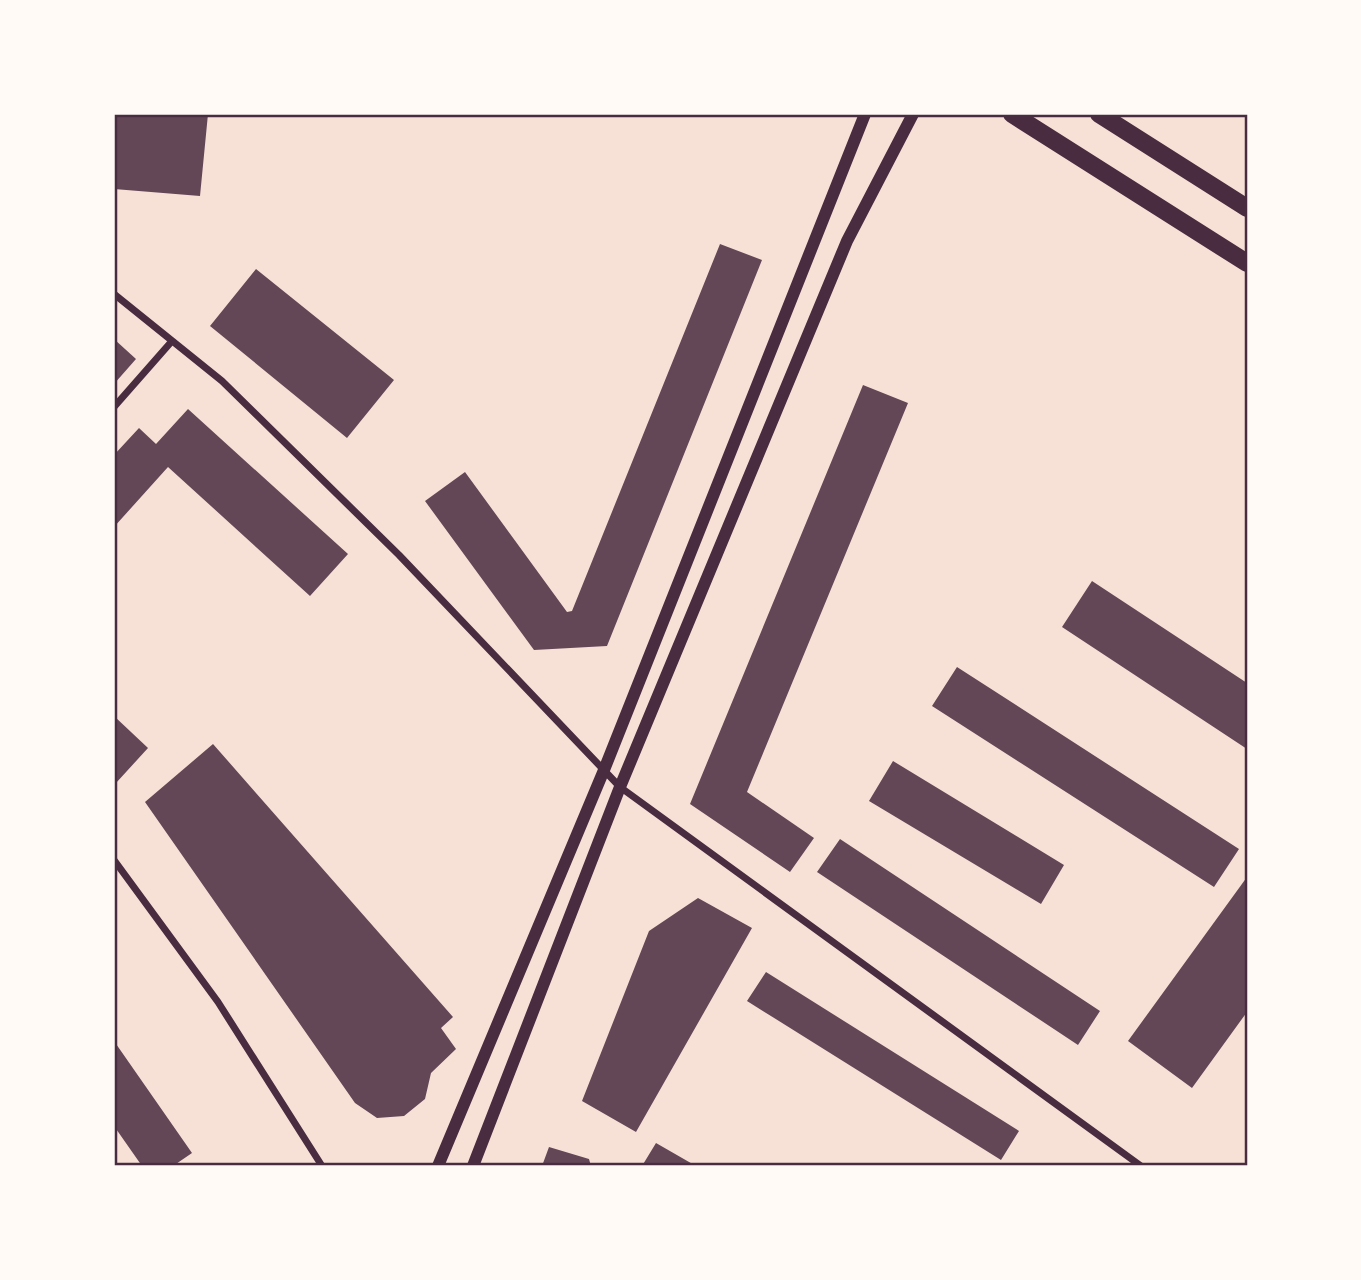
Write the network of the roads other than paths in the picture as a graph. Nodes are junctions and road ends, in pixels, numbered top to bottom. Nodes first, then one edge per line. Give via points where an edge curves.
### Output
1 (865, 114) edge
2 (913, 114) edge
3 (1012, 114) edge
4 (1099, 114) edge
5 (1247, 208) edge
6 (1247, 263) edge
7 (114, 293) edge
8 (172, 341) junction
9 (114, 407) edge
10 (604, 770) junction
11 (620, 787) junction
12 (114, 860) edge
13 (322, 1166) edge
14 (438, 1166) edge
15 (473, 1166) edge
16 (1141, 1166) edge

1 - 10 street
2 - 11 street via 847,241
3 - 6 main road
4 - 5 main road
7 - 8 street
8 - 9 street
8 - 10 street via 222,382 399,555
10 - 11 street
10 - 14 street
11 - 15 street
11 - 16 street
12 - 13 street via 218,1002

